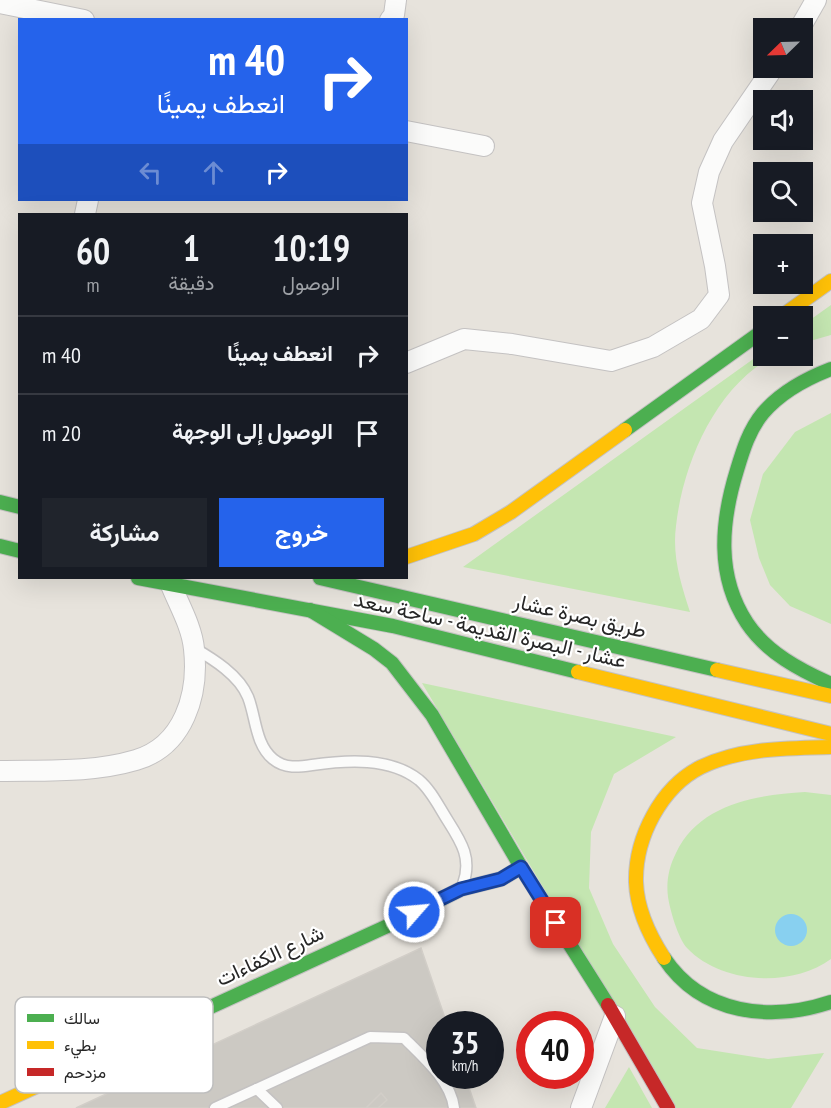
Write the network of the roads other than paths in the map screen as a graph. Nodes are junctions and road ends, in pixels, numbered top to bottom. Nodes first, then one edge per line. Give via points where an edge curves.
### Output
1 (396, 0) edge
2 (816, 0) edge
3 (0, 3) edge
4 (74, 18) edge
5 (392, 18) edge
6 (806, 18) edge
7 (766, 78) edge
8 (408, 131) edge
9 (484, 146) dead end
10 (831, 281) edge
11 (796, 306) edge
12 (753, 338) edge
13 (408, 362) edge
14 (831, 369) edge
15 (0, 502) edge
16 (18, 506) edge
17 (0, 546) edge
18 (18, 550) edge
19 (408, 556) edge
20 (143, 579) edge
21 (324, 579) edge
22 (171, 585) junction
23 (310, 610) junction
24 (194, 648) junction
25 (831, 684) edge
26 (831, 696) edge
27 (831, 734) edge
28 (831, 747) edge
29 (0, 771) edge
30 (521, 867) junction
31 (461, 889) junction
32 (831, 1002) edge
33 (213, 1005) edge
34 (615, 1016) junction
35 (257, 1089) junction
36 (20, 1093) edge
37 (0, 1102) edge
38 (215, 1108) edge
39 (277, 1108) edge
40 (454, 1108) edge
41 (581, 1108) edge
42 (668, 1108) edge

1 - 5 street
2 - 6 street
3 - 4 street
7 - 13 street via 723,141 709,172 702,203 719,295 702,319 653,347 611,361 464,339
8 - 9 street
10 - 11 main road
12 - 19 main road via 511,512 474,534
14 - 25 main road via 798,383 772,403 755,424 726,500 723,561 730,590 748,624 771,650
15 - 16 main road
17 - 18 main road
20 - 22 main road, عشار - البصرة القديمة - ساحة سعد
21 - 26 main road, طريق بصرة عشار
22 - 23 main road, عشار - البصرة القديمة - ساحة سعد
22 - 24 street
23 - 27 main road, عشار - البصرة القديمة - ساحة سعد via 393,626
23 - 30 main road via 392,663 447,739
24 - 29 street via 195,690 183,721 165,746 138,760 101,768
24 - 31 lane via 225,669 242,688 260,739 274,760 294,767 331,762 384,763 418,780 465,852 468,871
28 - 32 main road via 800,747 715,761 686,776 660,803 646,829 636,869 645,927 659,955 701,993 744,1011 771,1015 802,1012
30 - 31 main road, شارع الكفاءات via 501,879
30 - 34 main road
31 - 33 main road, شارع الكفاءات
34 - 41 street
34 - 42 main road
35 - 38 lane
35 - 39 lane
35 - 40 lane via 370,1037 404,1038 452,1094
36 - 37 main road, شارع الكفاءات

